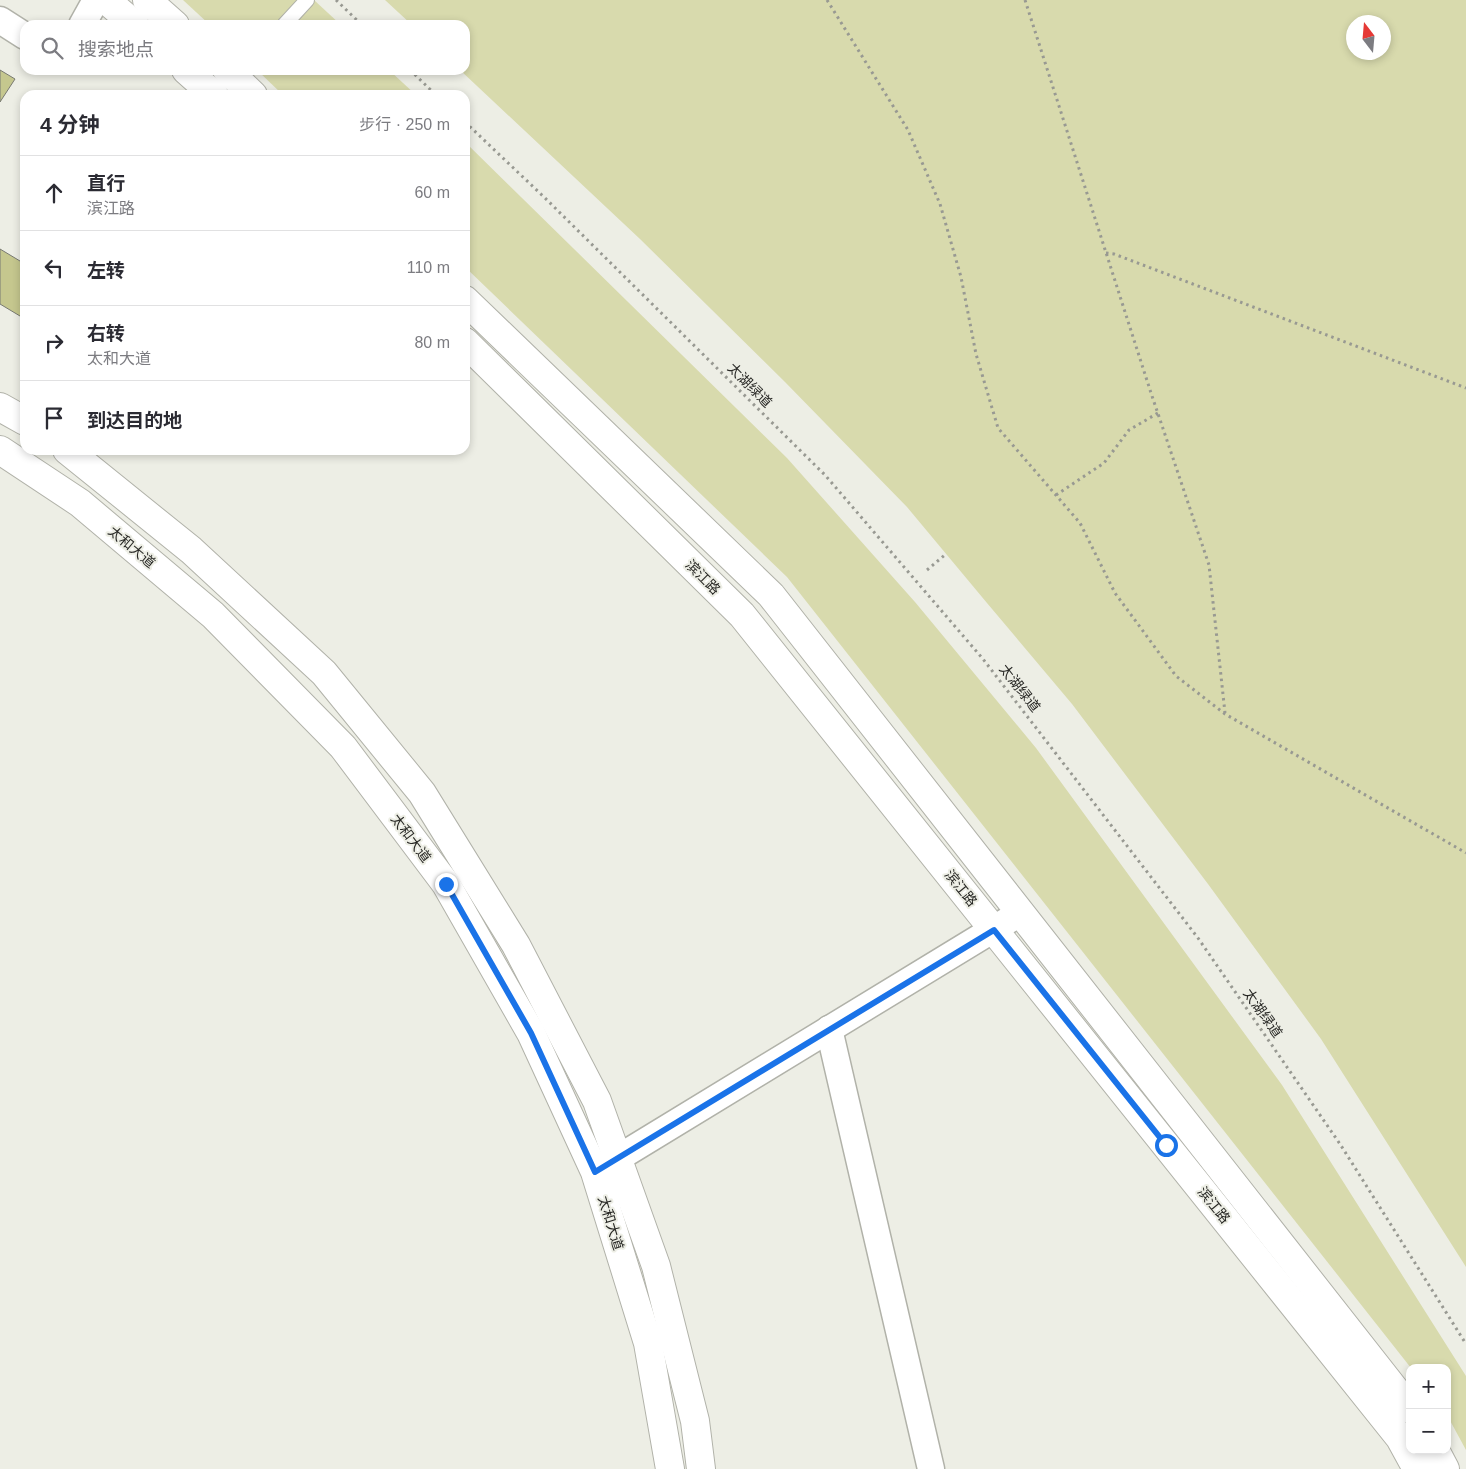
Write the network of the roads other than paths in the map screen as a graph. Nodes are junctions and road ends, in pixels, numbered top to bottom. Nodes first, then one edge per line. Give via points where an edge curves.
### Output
1 (96, 0) edge
2 (106, 0) edge
3 (147, 0) edge
4 (307, 0) edge
5 (0, 20) edge
6 (85, 20) edge
7 (129, 20) edge
8 (170, 20) edge
9 (289, 20) edge
10 (20, 33) edge
11 (192, 75) edge
12 (208, 90) edge
13 (470, 305) edge
14 (470, 347) edge
15 (0, 407) edge
16 (20, 418) edge
17 (0, 450) edge
18 (73, 455) edge
19 (1020, 913) junction
20 (994, 930) junction
21 (829, 1029) junction
22 (618, 1158) junction
23 (595, 1172) junction
24 (1406, 1404) edge
25 (1437, 1454) edge
26 (670, 1469) edge
27 (701, 1469) edge
28 (931, 1469) edge
29 (1417, 1469) edge
30 (1446, 1469) edge

1 - 6 street
2 - 7 street
3 - 8 street
4 - 9 lane
5 - 10 street
11 - 12 street
13 - 19 street via 771,596
14 - 20 street, 滨江路 via 742,615
15 - 16 street
17 - 23 street, 太和大道 via 80,503 213,615 343,748 446,884 531,1033
18 - 22 street, 太和大道 via 191,550 324,673 422,793 516,945 597,1100
19 - 20 street
19 - 24 street
20 - 21 street
20 - 29 street, 滨江路 via 1400,1438
21 - 22 street
21 - 28 street
22 - 23 street
22 - 27 street, 太和大道 via 656,1266 695,1421
23 - 26 street, 太和大道 via 648,1343
25 - 30 street

